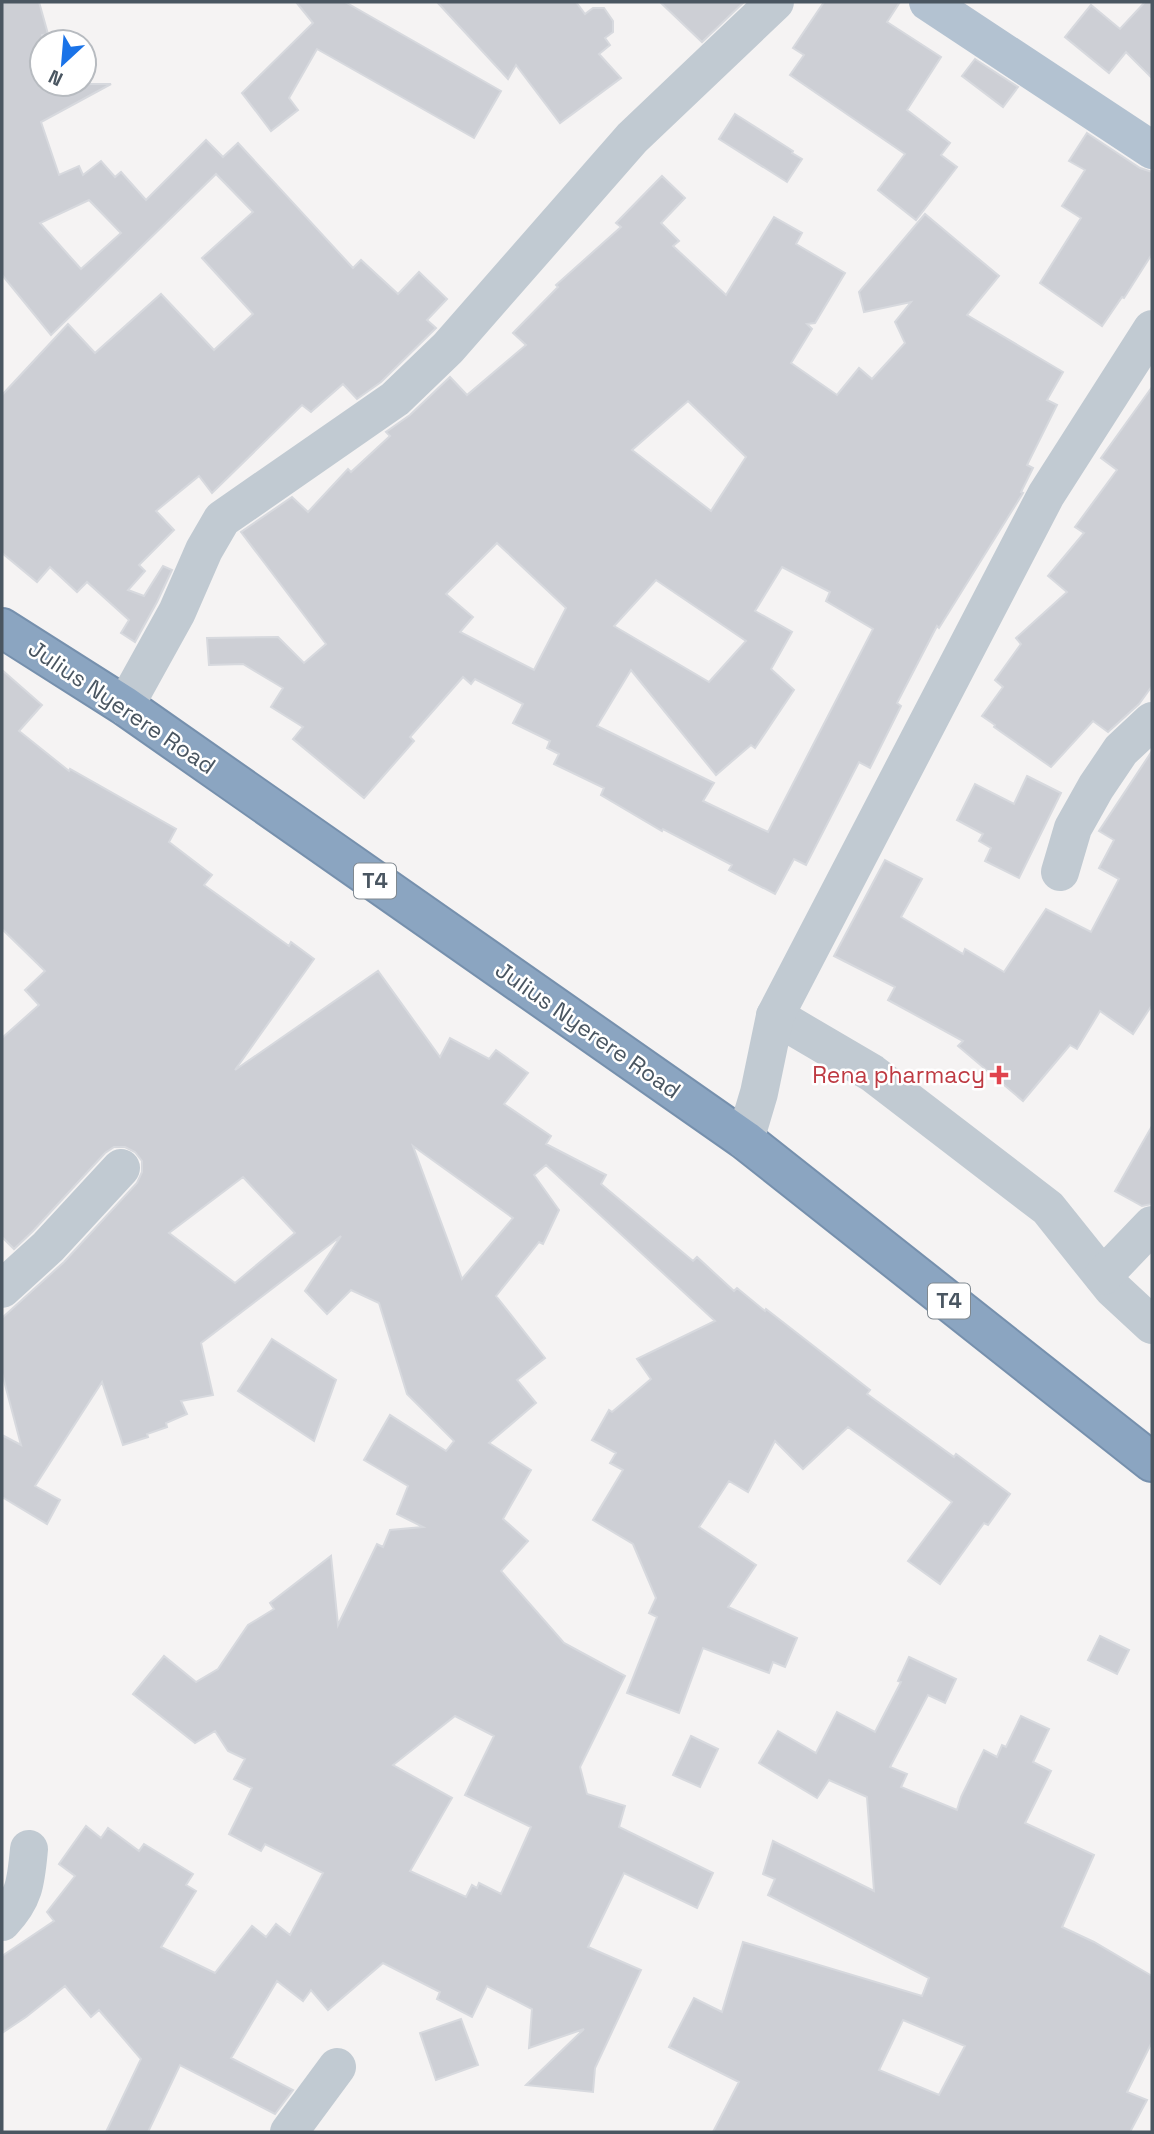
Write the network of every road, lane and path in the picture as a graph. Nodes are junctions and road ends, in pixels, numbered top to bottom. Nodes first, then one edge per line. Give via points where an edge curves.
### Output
1 (775, 2) edge
2 (928, 2) edge
3 (1152, 150) edge
4 (1152, 328) edge
5 (2, 628) edge
6 (125, 706) junction
7 (1152, 721) edge
8 (1060, 872) dead end
9 (775, 1016) junction
10 (745, 1140) junction
11 (121, 1168) dead end
12 (1152, 1225) edge
13 (1103, 1276) junction
14 (2, 1289) edge
15 (1152, 1325) edge
16 (1152, 1462) edge
17 (29, 1849) dead end
18 (2, 1922) edge
19 (337, 2067) dead end
20 (289, 2132) edge

1 - 6 street via 632,138 448,348 395,398 222,519
2 - 3 main road
4 - 9 street via 1046,495
5 - 6 highway, Julius Nyerere Road / T4
6 - 10 highway, Julius Nyerere Road / T4
7 - 8 street via 1121,750 1096,787 1073,828
9 - 10 street
9 - 13 street via 872,1073 1048,1208
10 - 16 highway, Julius Nyerere Road / T4
11 - 14 street via 48,1248
12 - 13 street
13 - 15 street
17 - 18 street via 26,1886
19 - 20 street

